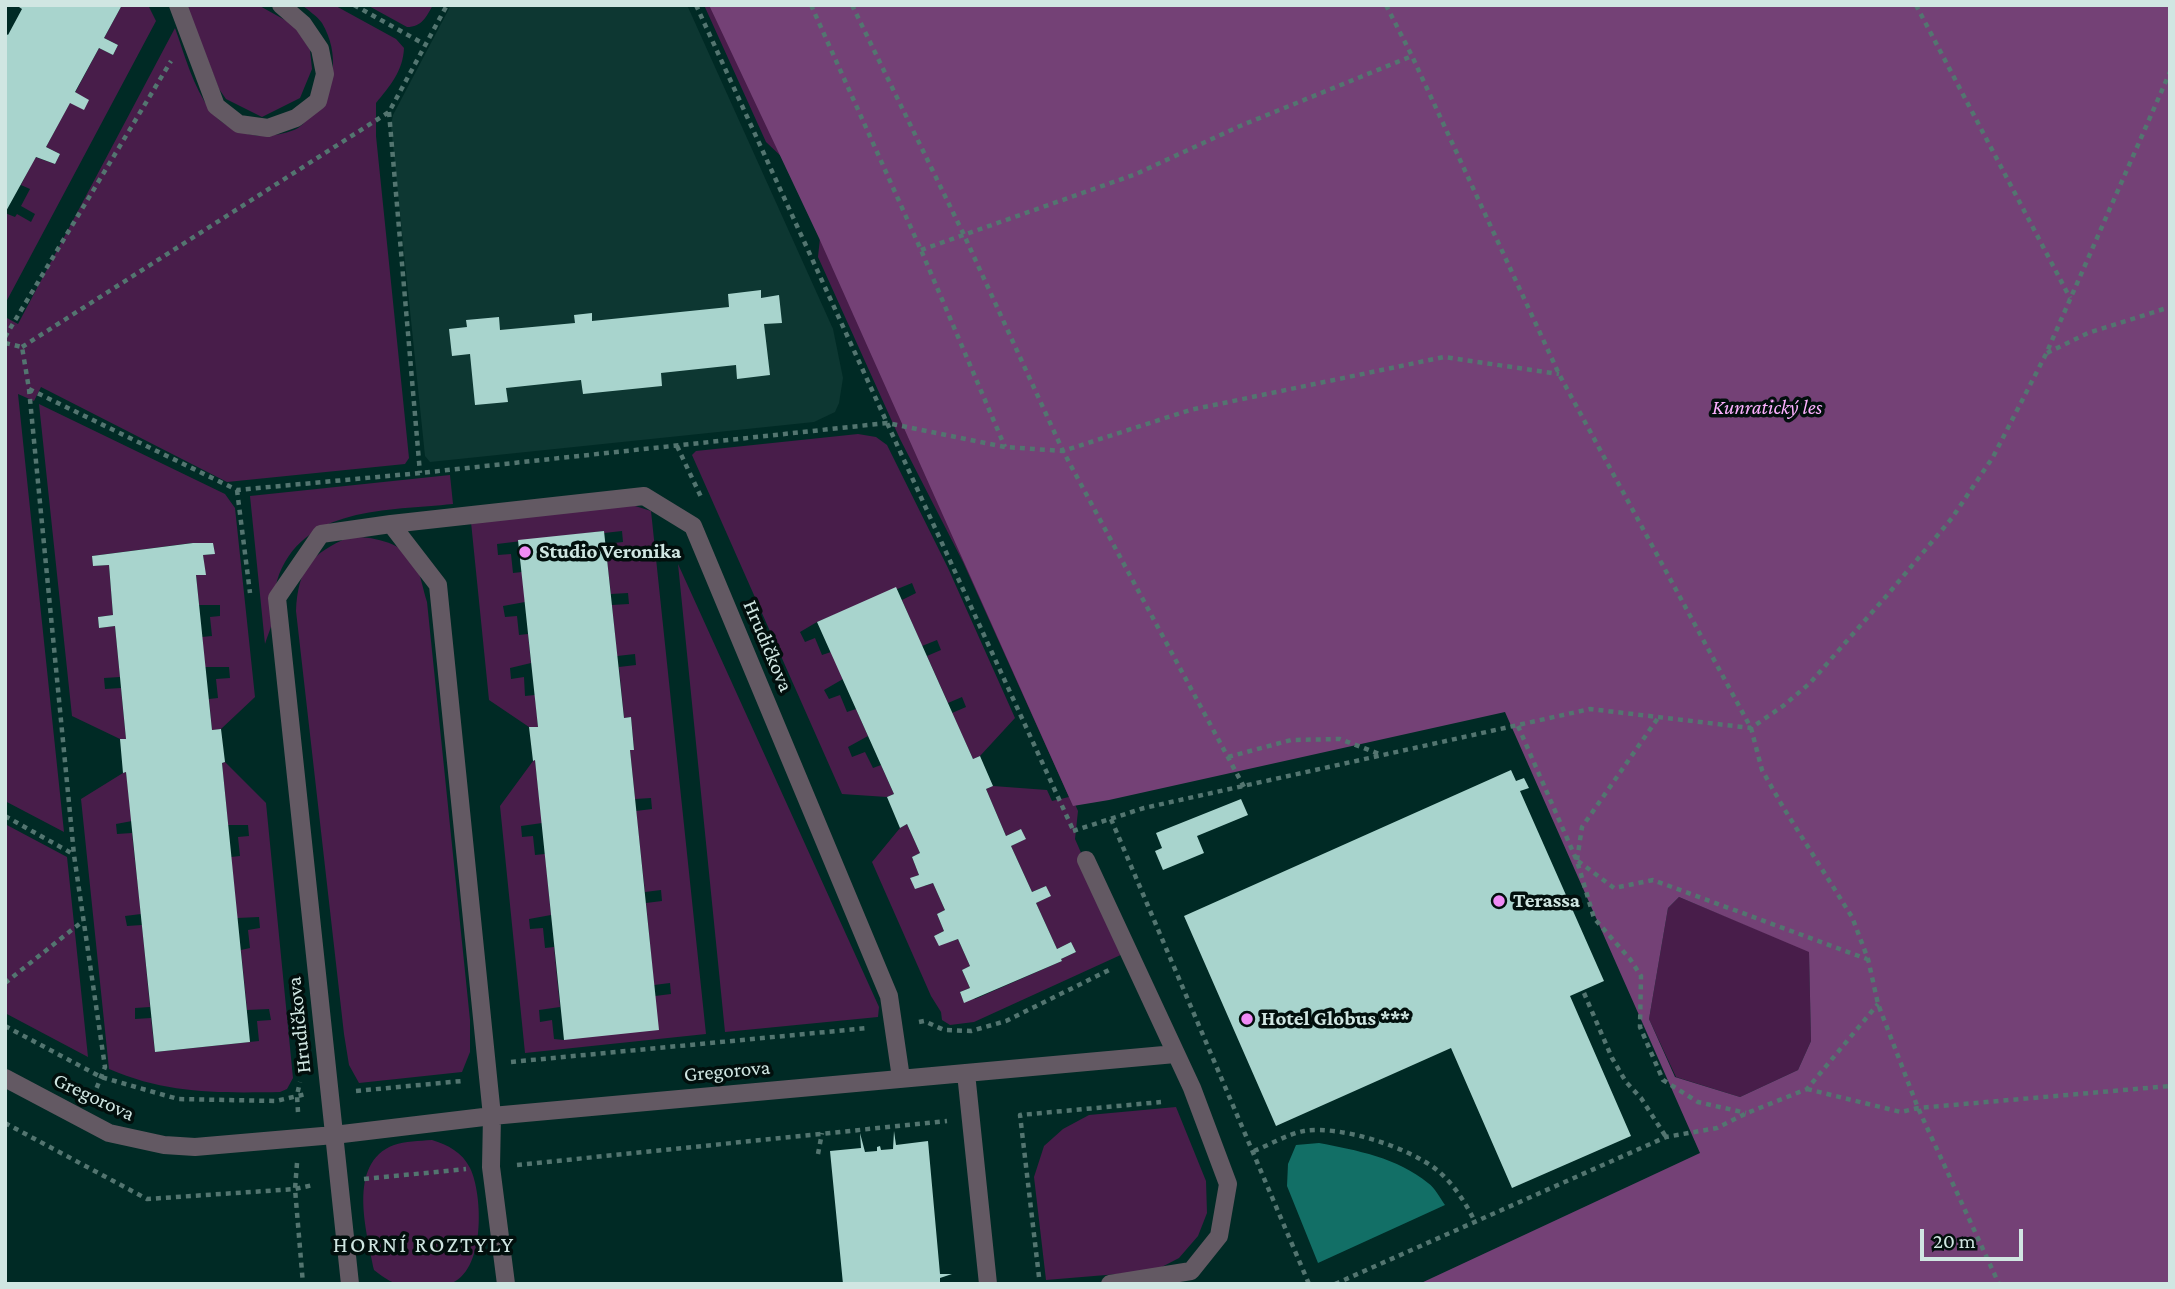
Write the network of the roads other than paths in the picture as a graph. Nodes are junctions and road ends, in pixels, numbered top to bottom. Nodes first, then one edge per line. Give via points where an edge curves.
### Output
1 (178, 5) edge
2 (281, 5) edge
3 (391, 524) junction
4 (1086, 860) dead end
5 (1175, 1054) junction
6 (966, 1073) junction
7 (5, 1078) edge
8 (901, 1078) junction
9 (492, 1115) junction
10 (334, 1135) junction
11 (350, 1284) edge
12 (506, 1284) edge
13 (988, 1284) edge
14 (1110, 1284) edge

1 - 2 street via 216,106 239,124 268,128 296,118 318,101 325,74 320,49 303,24
3 - 8 street, Hrudičkova via 644,496 693,526 889,996
3 - 9 street via 438,585
3 - 10 street, Hrudičkova via 321,534 277,598
4 - 5 street
5 - 6 street, Gregorova
5 - 14 street via 1228,1184 1219,1236 1191,1271
6 - 8 street, Gregorova
6 - 13 street
7 - 10 street, Gregorova via 84,1121 136,1141 195,1147
8 - 9 street, Gregorova
9 - 10 street, Gregorova
9 - 12 street via 491,1167
10 - 11 street

